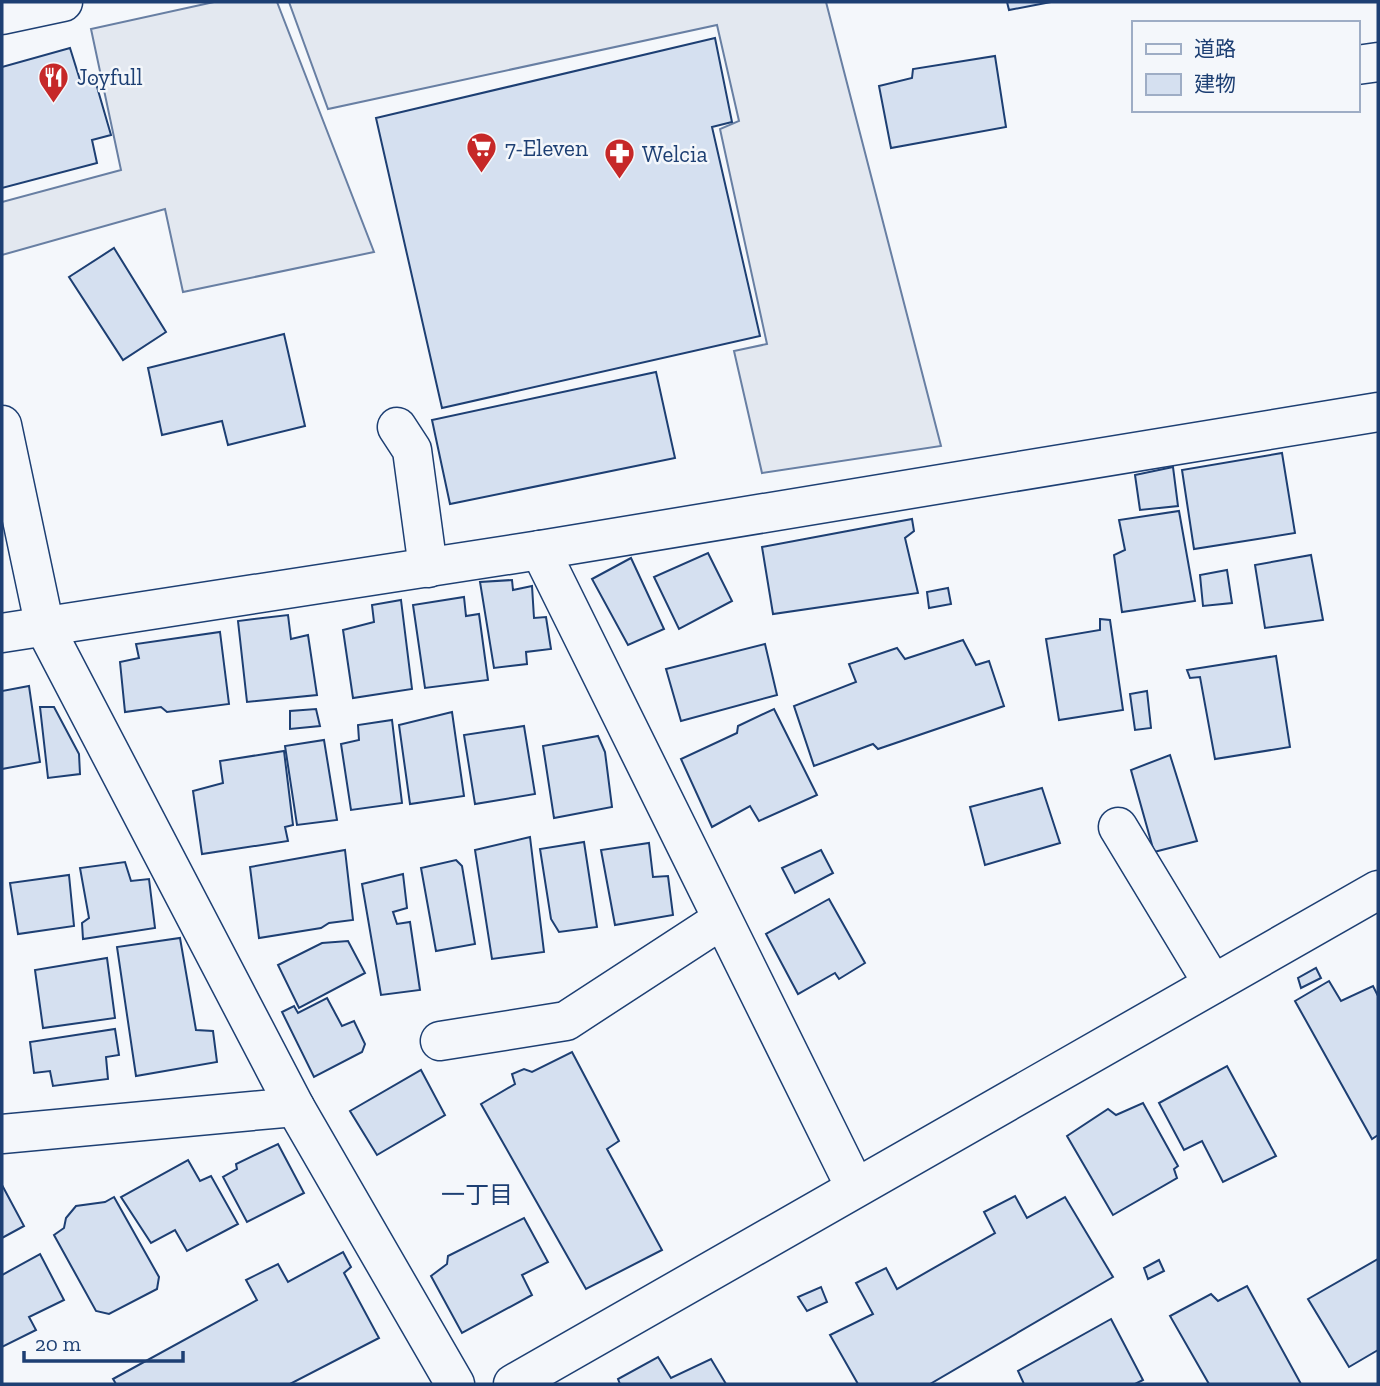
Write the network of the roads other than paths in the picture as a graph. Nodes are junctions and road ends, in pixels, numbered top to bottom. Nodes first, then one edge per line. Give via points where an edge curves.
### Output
1 (63, 2) edge
2 (2, 15) edge
3 (1378, 62) edge
4 (1359, 65) edge
5 (1378, 412) edge
6 (2, 425) edge
7 (397, 427) dead end
8 (540, 550) junction
9 (428, 568) junction
10 (45, 628) junction
11 (2, 633) edge
12 (1118, 827) dead end
13 (1378, 890) edge
14 (722, 920) junction
15 (1213, 984) junction
16 (440, 1041) dead end
17 (295, 1107) junction
18 (2, 1134) edge
19 (855, 1187) junction
20 (455, 1384) edge
21 (513, 1384) edge

1 - 2 street
3 - 4 street
5 - 8 street
6 - 10 street
7 - 9 street via 412,450
8 - 9 street
8 - 14 street
9 - 10 street
10 - 11 street
10 - 17 street
12 - 15 street
13 - 15 street
14 - 16 street via 566,1021
14 - 19 street
15 - 19 street
17 - 18 street
17 - 20 street
19 - 21 street

